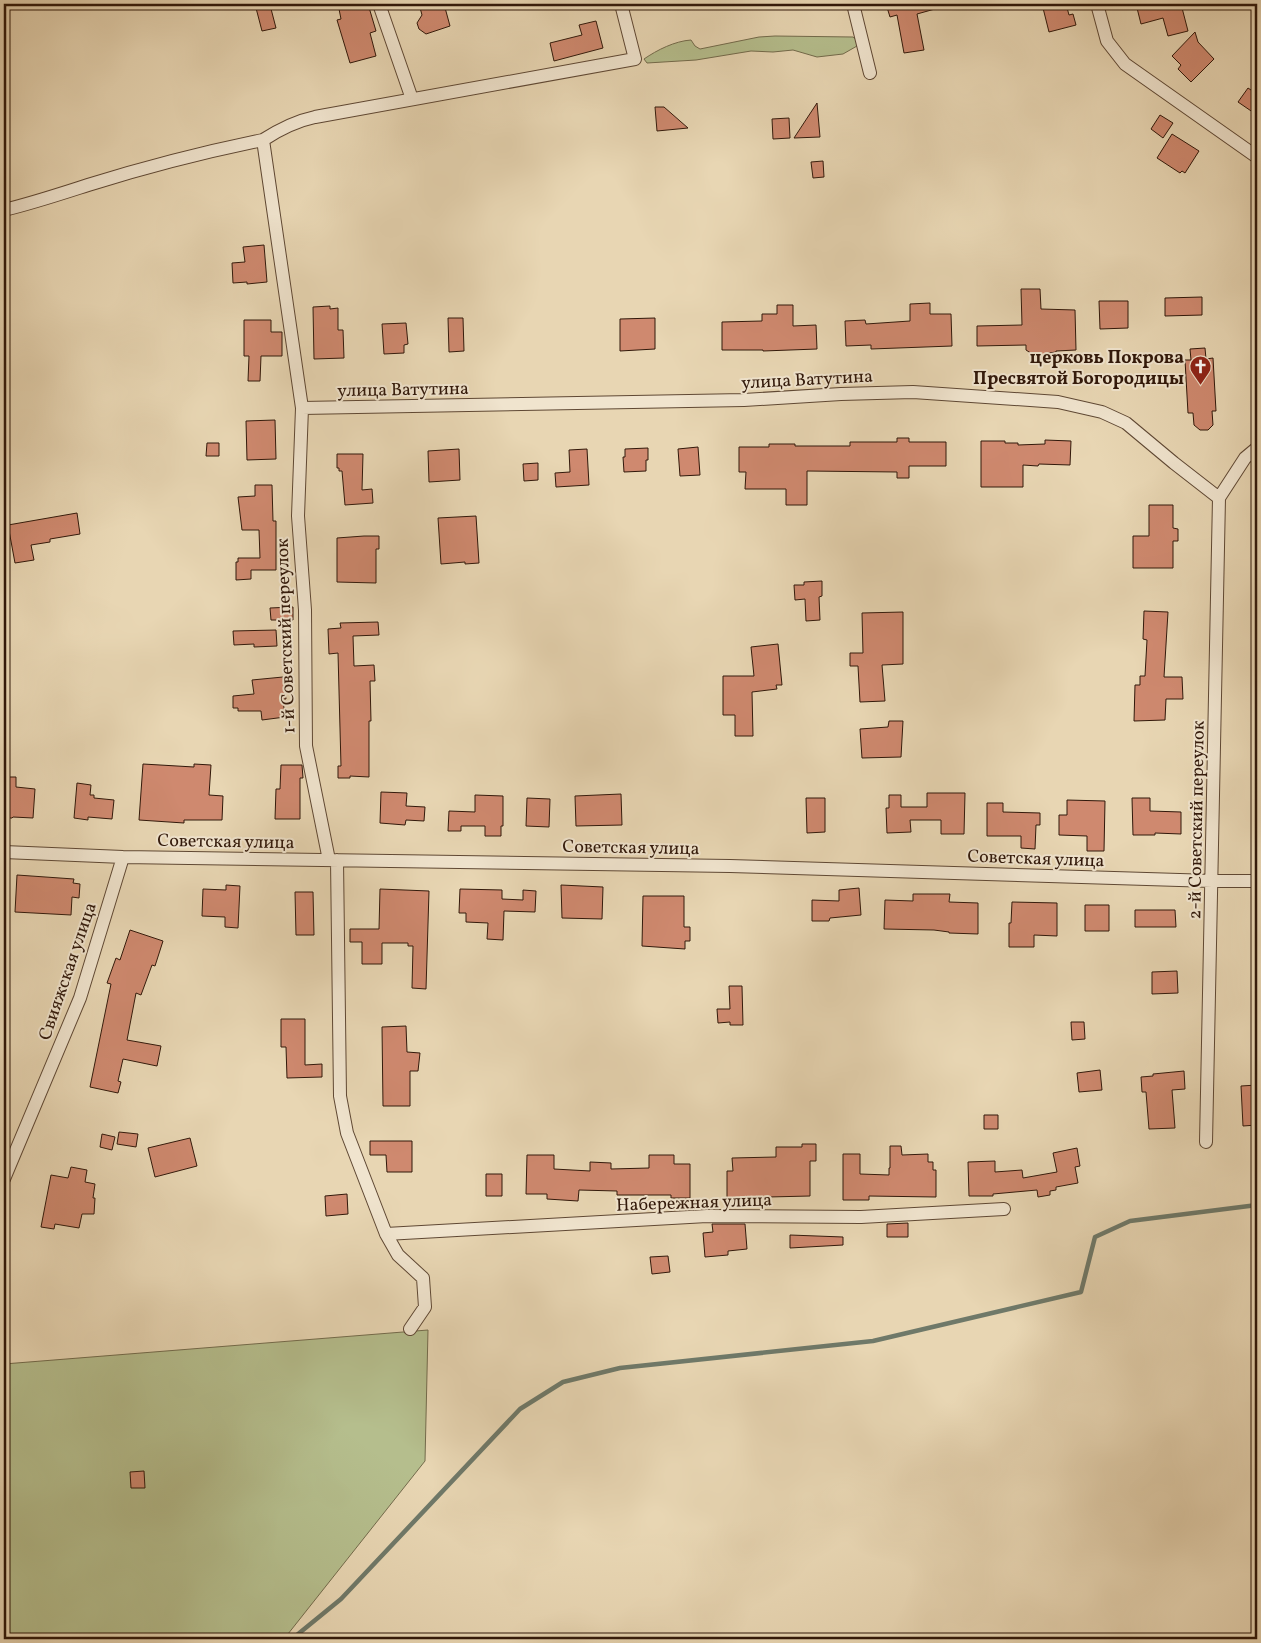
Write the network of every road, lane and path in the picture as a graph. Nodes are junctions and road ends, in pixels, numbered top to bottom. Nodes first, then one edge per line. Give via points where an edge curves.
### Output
1 (379, 4) edge
2 (621, 4) edge
3 (853, 4) edge
4 (1097, 4) edge
5 (870, 73) dead end
6 (412, 99) junction
7 (263, 140) junction
8 (1257, 157) edge
9 (4, 210) edge
10 (302, 408) junction
11 (1257, 448) edge
12 (1219, 498) junction
13 (4, 852) edge
14 (123, 856) junction
15 (333, 860) junction
16 (1257, 880) edge
17 (1212, 881) junction
18 (1206, 1142) dead end
19 (4, 1179) edge
20 (1004, 1209) dead end
21 (386, 1234) junction
22 (410, 1329) dead end

1 - 6 street
2 - 6 street via 636,59
3 - 5 street
4 - 8 street via 1107,41 1125,64
6 - 7 street via 300,120
7 - 9 street via 134,172
7 - 10 street, 1-й Советский переулок
10 - 12 street, улица Ватутина via 744,400 913,392 1058,402 1102,412 1126,423
10 - 15 street, 1-й Советский переулок via 298,516 305,610 306,746
11 - 12 street via 1245,458
12 - 17 street, 2-й Советский переулок
13 - 14 street, Советская улица
14 - 15 street, Советская улица
14 - 19 street, Свияжская улица via 80,998
15 - 17 street, Советская улица via 730,866
15 - 21 street, 1-й Советский переулок via 340,1096 346,1133
16 - 17 street, Советская улица
17 - 18 street, 2-й Советский переулок
20 - 21 street, Набережная улица via 860,1217 707,1216
21 - 22 street, 1-й Советский переулок via 398,1254 423,1278 425,1307

